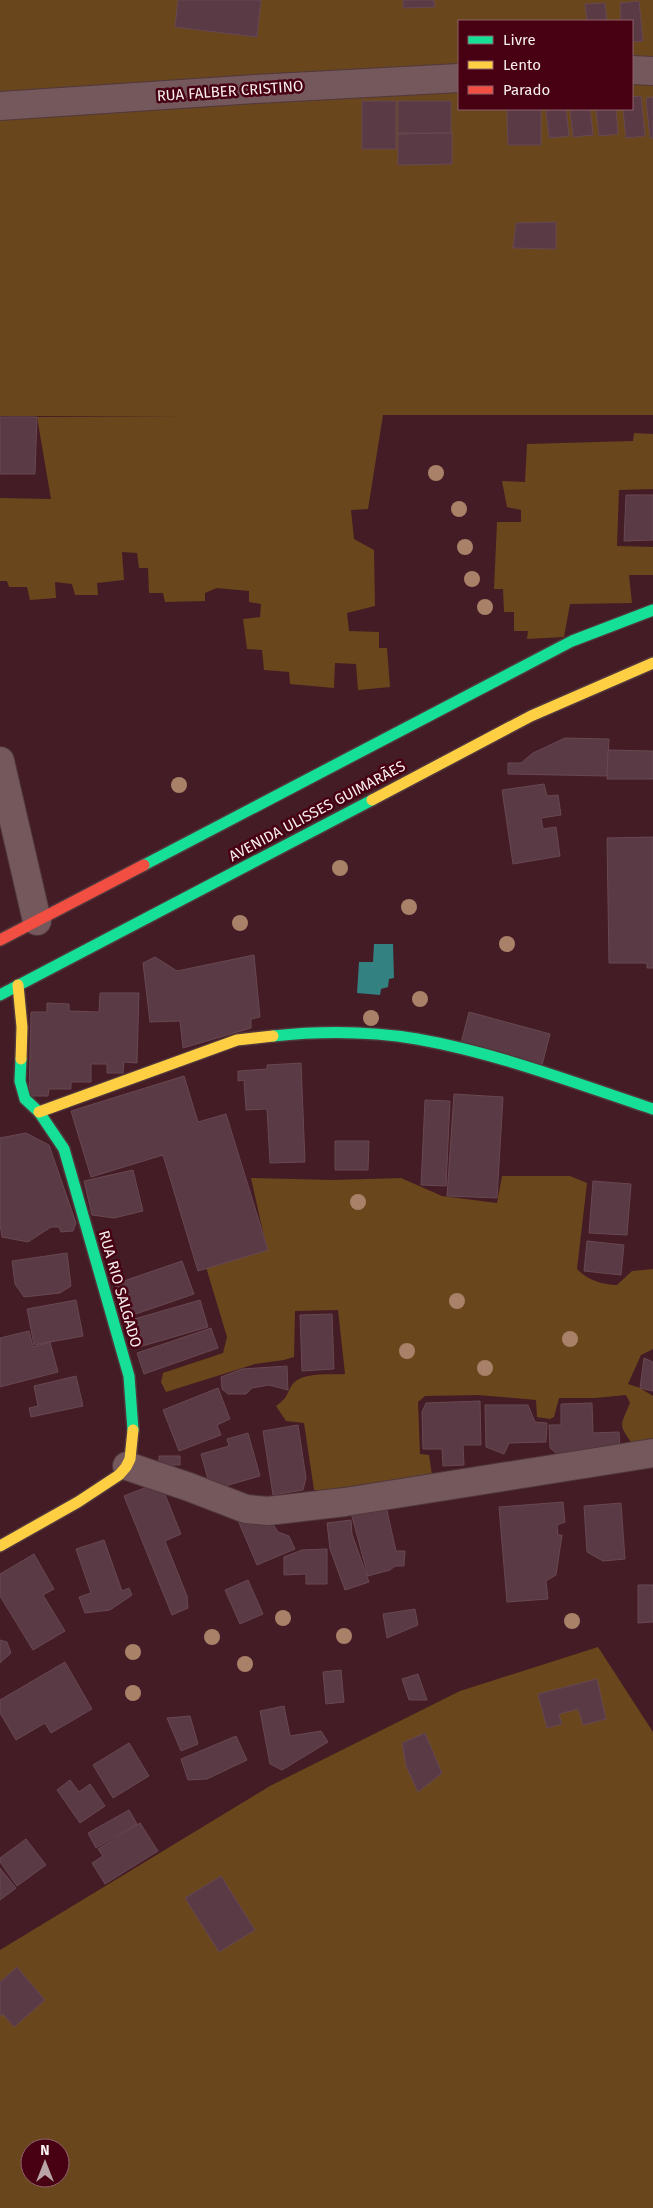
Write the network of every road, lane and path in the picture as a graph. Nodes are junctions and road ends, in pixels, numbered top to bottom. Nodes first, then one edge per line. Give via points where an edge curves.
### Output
1 (633, 70) edge
2 (653, 71) edge
3 (458, 78) edge
4 (0, 106) edge
5 (653, 610) edge
6 (653, 663) edge
7 (0, 761) edge
8 (37, 921) junction
9 (0, 940) edge
10 (18, 985) junction
11 (0, 995) edge
12 (653, 1109) edge
13 (38, 1112) junction
14 (653, 1453) edge
15 (127, 1466) junction
16 (0, 1546) edge

1 - 2 street
3 - 4 street, RUA FALBER CRISTINO
5 - 8 main road, AVENIDA ULISSES GUIMARÃES via 572,641
6 - 10 main road, AVENIDA ULISSES GUIMARÃES via 531,716
7 - 8 street
8 - 9 main road, AVENIDA ULISSES GUIMARÃES
10 - 11 main road, AVENIDA ULISSES GUIMARÃES
10 - 13 main road, RUA RIO SALGADO via 22,1027 20,1081 25,1099
12 - 13 main road via 546,1073 441,1044 367,1033 268,1035 237,1040
13 - 15 main road, RUA RIO SALGADO via 64,1149 129,1376 132,1444
14 - 15 street via 345,1502 268,1511 246,1509
15 - 16 main road via 85,1499

